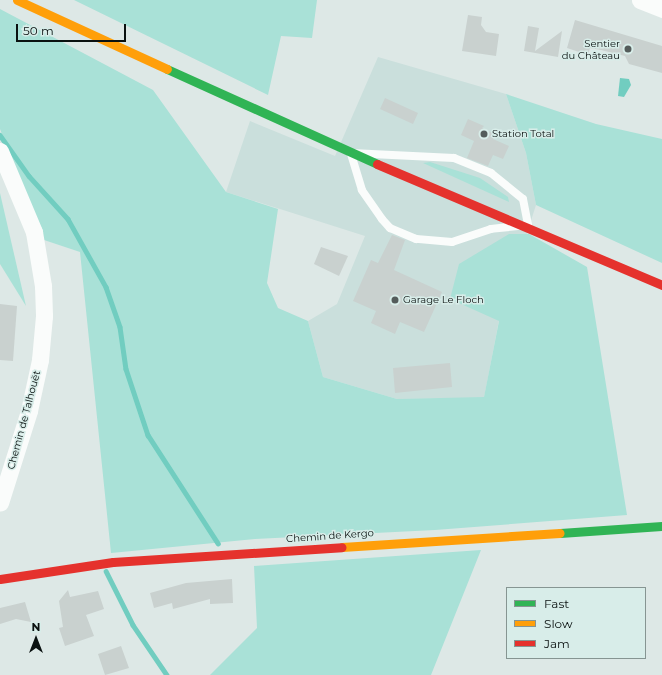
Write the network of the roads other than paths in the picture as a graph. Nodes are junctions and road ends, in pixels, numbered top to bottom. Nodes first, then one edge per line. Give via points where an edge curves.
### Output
1 (18, 0) edge
2 (640, 0) edge
3 (662, 9) edge
4 (0, 151) edge
5 (351, 153) junction
6 (528, 225) junction
7 (662, 285) edge
8 (0, 503) edge
9 (662, 526) edge
10 (0, 578) edge

1 - 5 main road
2 - 3 street
4 - 8 street, Chemin de Talhouët via 34,232 44,316 40,360 30,404
5 - 6 main road
5 - 6 lane via 454,158 491,173 523,199
5 - 6 lane via 362,190 382,219 390,228 416,239 452,242 491,229
6 - 7 main road
9 - 10 main road, Chemin de Kergo via 113,562

